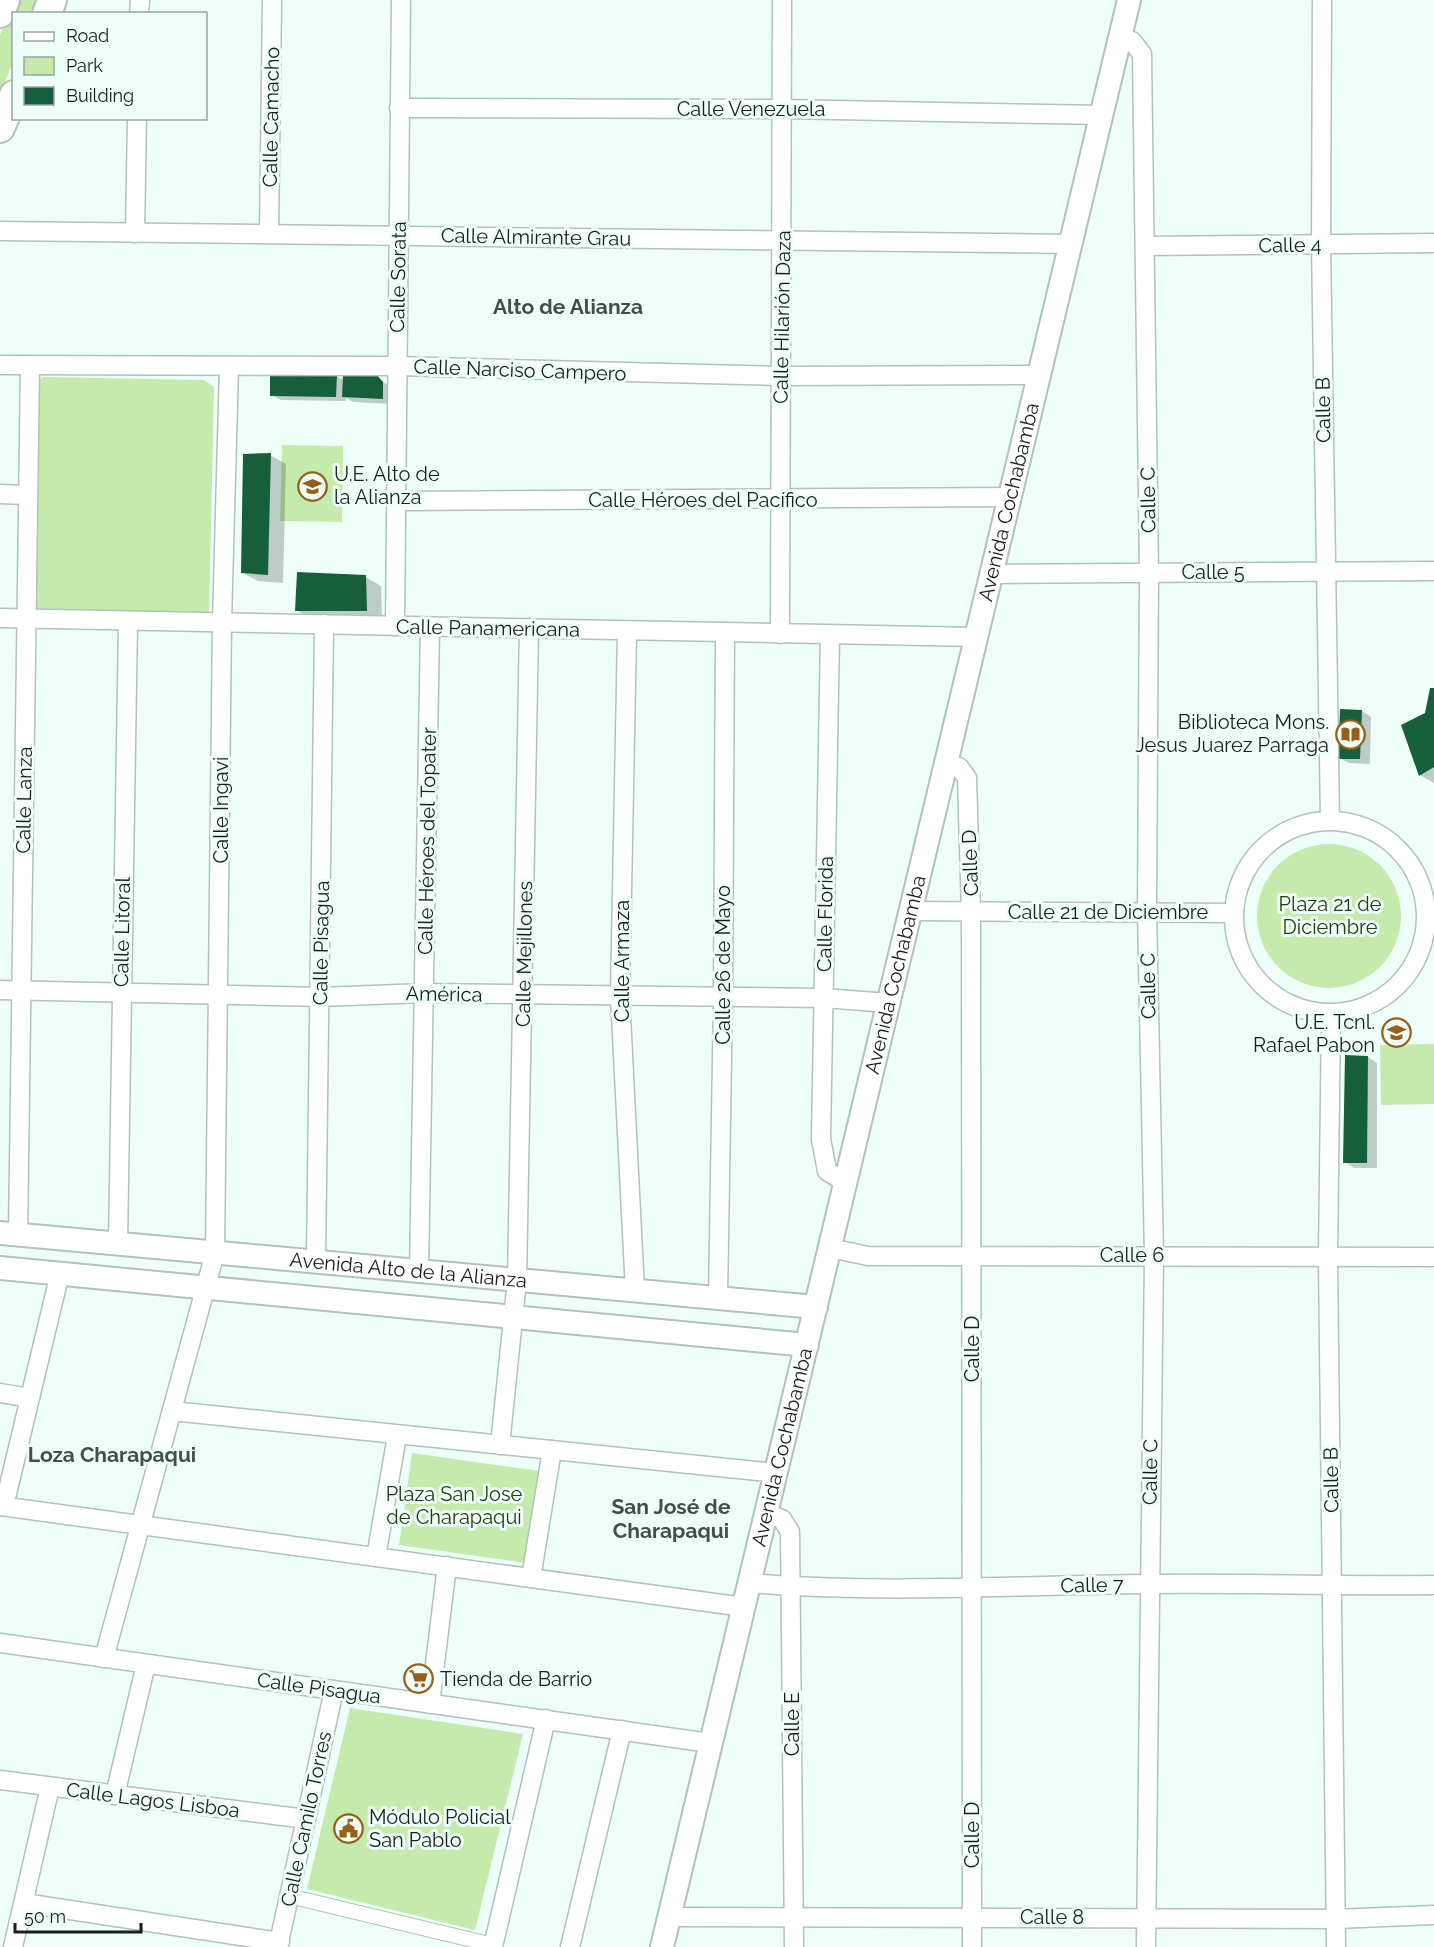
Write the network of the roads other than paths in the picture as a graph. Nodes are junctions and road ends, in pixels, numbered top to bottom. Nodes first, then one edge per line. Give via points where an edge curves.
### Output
1 (5, 0) edge
2 (272, 0) edge
3 (400, 0) edge
4 (782, 0) edge
5 (1130, 0) edge
6 (1322, 0) edge
7 (0, 13) edge
8 (1120, 39) junction
9 (12, 100) edge
10 (399, 108) junction
11 (782, 109) junction
12 (1102, 115) junction
13 (137, 120) edge
14 (0, 128) edge
15 (0, 231) edge
16 (135, 233) junction
17 (269, 234) junction
18 (398, 236) junction
19 (783, 240) junction
20 (1434, 243) edge
21 (1071, 244) junction
22 (1321, 244) junction
23 (1145, 246) junction
24 (0, 365) edge
25 (30, 366) junction
26 (397, 366) junction
27 (229, 367) junction
28 (1039, 375) junction
29 (781, 376) junction
30 (0, 494) edge
31 (28, 495) junction
32 (1010, 497) junction
33 (780, 500) junction
34 (396, 501) junction
35 (1434, 571) edge
36 (1326, 572) junction
37 (1149, 573) junction
38 (992, 574) junction
39 (0, 618) edge
40 (26, 619) junction
41 (128, 621) junction
42 (222, 622) junction
43 (324, 624) junction
44 (395, 626) junction
45 (430, 627) junction
46 (529, 628) junction
47 (627, 631) junction
48 (725, 632) junction
49 (780, 634) junction
50 (830, 635) junction
51 (976, 637) junction
52 (946, 764) junction
53 (1330, 820) junction
54 (911, 911) junction
55 (971, 912) junction
56 (1147, 912) junction
57 (1234, 913) junction
58 (1431, 915) edge
59 (0, 990) edge
60 (21, 990) junction
61 (121, 991) junction
62 (425, 993) junction
63 (220, 994) junction
64 (523, 996) junction
65 (621, 996) junction
66 (320, 997) junction
67 (723, 998) junction
68 (823, 998) junction
69 (889, 1003) junction
70 (1331, 1013) junction
71 (846, 1183) junction
72 (9, 1234) edge
73 (118, 1244) junction
74 (830, 1248) junction
75 (215, 1253) junction
76 (1154, 1255) junction
77 (972, 1256) junction
78 (1434, 1257) edge
79 (1328, 1258) junction
80 (316, 1262) junction
81 (0, 1268) edge
82 (419, 1271) junction
83 (60, 1274) junction
84 (517, 1280) junction
85 (205, 1287) junction
86 (635, 1291) junction
87 (718, 1298) junction
88 (816, 1307) junction
89 (511, 1317) junction
90 (807, 1345) junction
91 (0, 1393) edge
92 (30, 1398) junction
93 (172, 1411) junction
94 (397, 1436) junction
95 (500, 1445) junction
96 (552, 1450) junction
97 (776, 1473) junction
98 (2, 1506) edge
99 (766, 1514) junction
100 (140, 1525) junction
101 (376, 1557) junction
102 (447, 1566) junction
103 (531, 1578) junction
104 (750, 1583) junction
105 (1149, 1584) junction
106 (1434, 1585) edge
107 (1333, 1586) junction
108 (792, 1587) junction
109 (972, 1588) junction
110 (744, 1607) junction
111 (0, 1643) edge
112 (105, 1658) junction
113 (146, 1664) junction
114 (334, 1690) junction
115 (430, 1704) junction
116 (546, 1719) junction
117 (622, 1730) junction
118 (710, 1743) junction
119 (0, 1780) edge
120 (50, 1787) junction
121 (115, 1795) junction
122 (306, 1819) junction
123 (290, 1896) junction
124 (24, 1903) junction
125 (1434, 1915) edge
126 (793, 1916) junction
127 (972, 1916) junction
128 (669, 1917) junction
129 (1146, 1917) junction
130 (1336, 1919) junction
131 (279, 1944) edge
132 (493, 1946) edge
133 (13, 1947) edge
134 (570, 1947) edge
135 (662, 1947) edge
136 (794, 1947) edge
137 (972, 1947) edge
138 (1146, 1947) edge
139 (1336, 1947) edge

1 - 7 main road
2 - 17 street, Calle Camacho
3 - 10 street, Calle Sorata
4 - 11 street, Calle Hilarión Daza
5 - 8 street, Avenida Cochabamba
6 - 22 street, Calle B
8 - 12 street, Avenida Cochabamba
8 - 23 street, Calle C via 1131,42 1142,54
9 - 14 main road
10 - 11 street, Calle Venezuela
10 - 18 street, Calle Sorata
11 - 12 street, Calle Venezuela
11 - 19 street, Calle Hilarión Daza
12 - 21 street, Avenida Cochabamba
13 - 16 street
15 - 16 street, Calle Almirante Grau
16 - 17 street, Calle Almirante Grau
17 - 18 street, Calle Almirante Grau
18 - 19 street, Calle Almirante Grau
18 - 26 street, Calle Sorata
19 - 21 street, Calle Almirante Grau
19 - 29 street, Calle Hilarión Daza
20 - 22 street, Calle 4
21 - 28 street, Avenida Cochabamba
22 - 23 street, Calle 4
22 - 36 street, Calle B
23 - 37 street, Calle C
24 - 25 street, Calle Narciso Campero
25 - 27 street, Calle Narciso Campero
25 - 31 street, Calle Lanza
26 - 27 street, Calle Narciso Campero
26 - 29 street, Calle Narciso Campero
26 - 34 street, Calle Sorata
27 - 42 street, Calle Ingavi
28 - 29 street, Calle Narciso Campero
28 - 32 street, Avenida Cochabamba
29 - 33 street, Calle Hilarión Daza
30 - 31 street
31 - 40 street, Calle Lanza
32 - 33 street, Calle Héroes del Pacífico
32 - 38 street, Avenida Cochabamba
33 - 34 street, Calle Héroes del Pacífico
33 - 49 street, Calle Hilarión Daza
34 - 44 street, Calle Sorata
35 - 36 street, Calle 5
36 - 37 street, Calle 5
36 - 53 street, Calle B
37 - 38 street, Calle 5
37 - 56 street, Calle C
38 - 51 street, Avenida Cochabamba
39 - 40 street, Calle Panamericana
40 - 41 street, Calle Panamericana
40 - 60 street, Calle Lanza
41 - 42 street, Calle Panamericana
41 - 61 street, Calle Litoral
42 - 43 street, Calle Panamericana
42 - 63 street, Calle Ingavi
43 - 44 street, Calle Panamericana
43 - 66 street, Calle Pisagua
44 - 45 street, Calle Panamericana
45 - 46 street, Calle Panamericana
45 - 62 street, Calle Héroes del Topater
46 - 47 street, Calle Panamericana
46 - 64 street, Calle Mejillones
47 - 48 street, Calle Panamericana
47 - 65 street, Calle Armaza
48 - 49 street, Calle Panamericana
48 - 67 street, Calle 26 de Mayo
49 - 50 street, Calle Panamericana
50 - 51 street, Calle Panamericana
50 - 68 street, Calle Florida
51 - 52 street, Avenida Cochabamba
52 - 54 street, Avenida Cochabamba
52 - 55 street, Calle D via 959,767 967,778
53 - 57 street via 1298,826 1269,842 1248,866
53 - 58 street via 1367,827 1398,847 1420,879
54 - 55 street, Calle 21 de Diciembre
54 - 69 street, Avenida Cochabamba
55 - 56 street, Calle 21 de Diciembre
55 - 77 street, Calle D
56 - 57 street, Calle 21 de Diciembre
56 - 76 street, Calle C
57 - 70 street via 1238,947 1255,978 1267,990 1297,1007
58 - 70 street via 1418,956 1393,990 1364,1007
59 - 60 street, América
60 - 61 street, América
60 - 72 street, Calle Lanza
61 - 63 street, América
61 - 73 street, Calle Litoral
62 - 64 street, América
62 - 66 street, América
62 - 82 street, Calle Héroes del Topater
63 - 66 street, América
63 - 75 street, Calle Ingavi
64 - 65 street, América
64 - 84 street, Calle Mejillones
65 - 67 street, América
65 - 86 street, Calle Armaza
66 - 80 street, Calle Pisagua
67 - 68 street, América
67 - 87 street, Calle 26 de Mayo
68 - 69 street, América
68 - 71 street, Calle Florida via 821,1139 827,1171
69 - 71 street, Avenida Cochabamba
70 - 79 street, Calle B
71 - 74 street, Avenida Cochabamba
72 - 73 street, Avenida Alto de la Alianza
73 - 75 street, Avenida Alto de la Alianza
74 - 77 street, Calle 6 via 867,1256
74 - 88 street, Avenida Cochabamba
75 - 80 street, Avenida Alto de la Alianza
75 - 85 street, Calle Ingavi
76 - 77 street, Calle 6
76 - 79 street, Calle 6
76 - 105 street, Calle C
77 - 109 street, Calle D
78 - 79 street, Calle 6
79 - 107 street, Calle B
80 - 82 street, Avenida Alto de la Alianza
81 - 83 street, Avenida Alto de la Alianza
82 - 84 street, Avenida Alto de la Alianza
83 - 85 street, Avenida Alto de la Alianza
83 - 92 street
84 - 86 street, Avenida Alto de la Alianza
84 - 89 street, Calle Mejillones
85 - 89 street, Avenida Alto de la Alianza
85 - 93 street, Calle Ingavi
86 - 87 street, Avenida Alto de la Alianza
87 - 88 street, Avenida Alto de la Alianza
88 - 90 street, Avenida Cochabamba
89 - 90 street, Avenida Alto de la Alianza
89 - 95 street, Calle Mejillones
90 - 97 street, Avenida Cochabamba
91 - 92 street
92 - 98 street
93 - 94 street
93 - 100 street, Calle Ingavi
94 - 95 street
94 - 101 street
95 - 96 street
96 - 97 street
96 - 103 street
97 - 99 street, Avenida Cochabamba
98 - 100 street
99 - 104 street, Avenida Cochabamba
99 - 108 street, Calle E via 782,1519 790,1532
100 - 101 street
100 - 112 street, Calle Ingavi
101 - 102 street
102 - 103 street
102 - 115 street
103 - 110 street
104 - 108 street, Calle 7
104 - 110 street, Avenida Cochabamba
105 - 107 street, Calle 7
105 - 109 street, Calle 7
105 - 129 street, Calle C
106 - 107 street, Calle 7
107 - 130 street, Calle B
108 - 109 street, Calle 7
108 - 126 street, Calle E
109 - 127 street, Calle D
110 - 118 street, Avenida Cochabamba
111 - 112 street, Calle Pisagua
112 - 113 street, Calle Pisagua
113 - 114 street, Calle Pisagua
113 - 121 street
114 - 115 street, Calle Pisagua
114 - 122 street, Calle Camilo Torres
115 - 116 street, Calle Pisagua
116 - 117 street, Calle Pisagua
116 - 132 street
117 - 118 street, Calle Pisagua
117 - 134 street
118 - 128 street, Avenida Cochabamba
119 - 120 street, Calle Lagos Lisboa
120 - 121 street, Calle Lagos Lisboa
120 - 124 street
121 - 122 street, Calle Lagos Lisboa
122 - 123 street, Calle Camilo Torres
123 - 131 street, Calle Camilo Torres
123 - 132 street
124 - 131 street
124 - 133 street
125 - 130 street, Calle 8
126 - 127 street, Calle 8
126 - 128 street, Calle 8
126 - 136 street, Calle E
127 - 129 street, Calle 8
127 - 137 street, Calle D
128 - 135 street, Avenida Cochabamba
129 - 130 street, Calle 8
129 - 138 street, Calle C
130 - 139 street, Calle B

